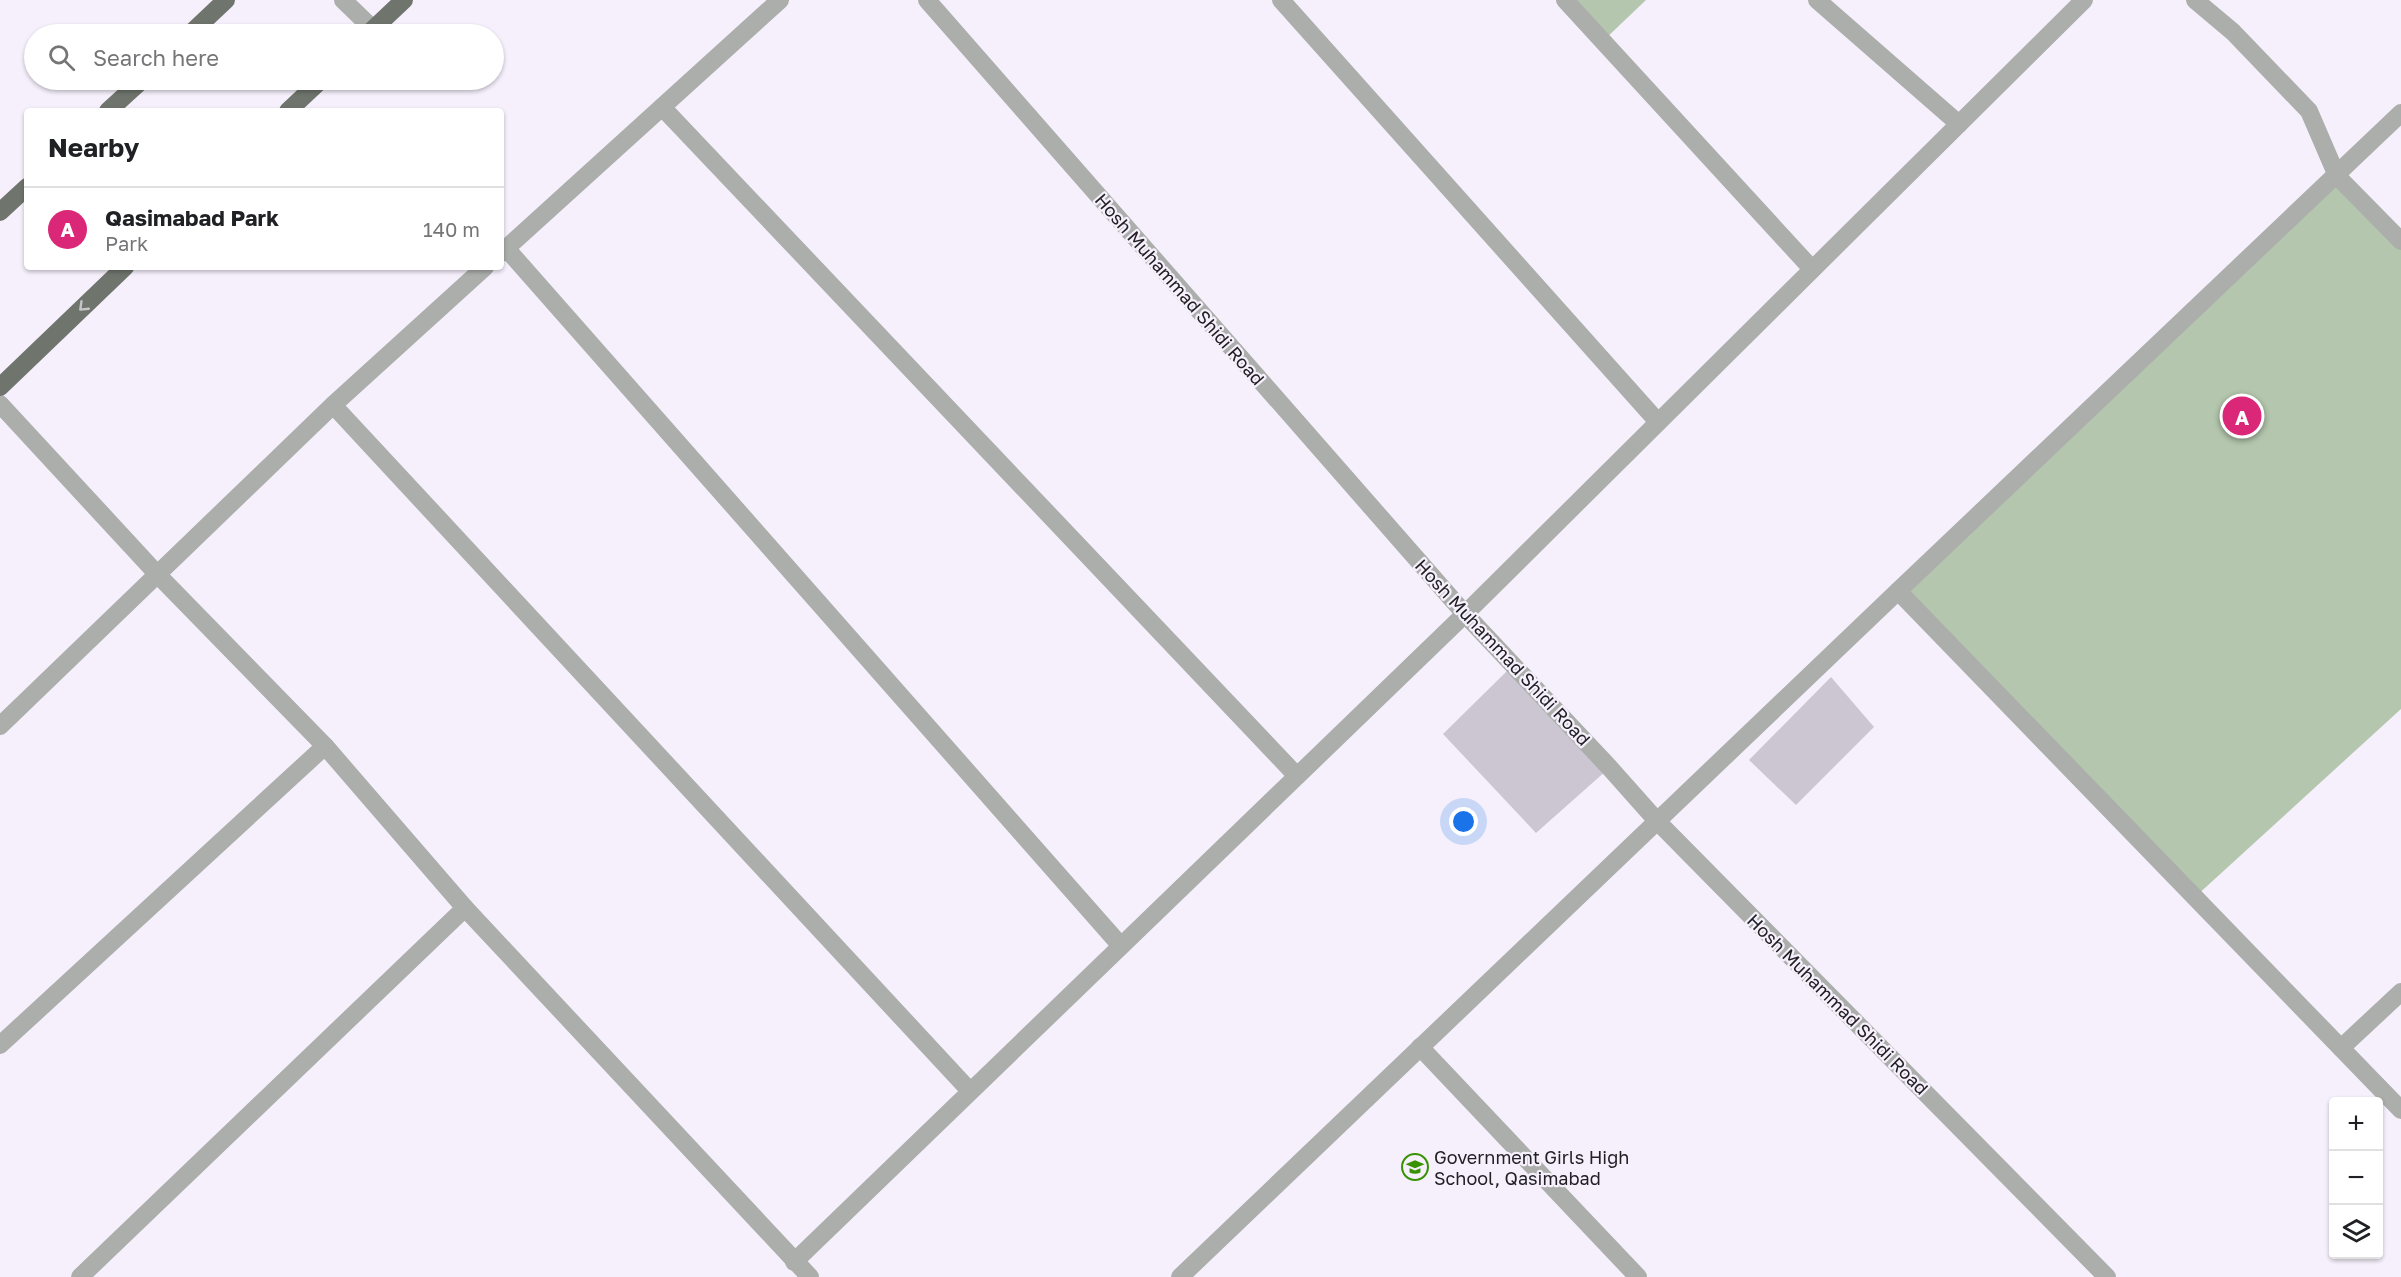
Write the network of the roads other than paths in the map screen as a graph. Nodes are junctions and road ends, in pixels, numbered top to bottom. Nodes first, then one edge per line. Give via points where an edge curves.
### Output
1 (226, 0) edge
2 (343, 0) edge
3 (404, 0) edge
4 (780, 0) edge
5 (927, 0) edge
6 (1281, 0) edge
7 (1565, 0) edge
8 (1818, 0) edge
9 (2084, 0) edge
10 (2195, 0) edge
11 (200, 24) edge
12 (363, 24) edge
13 (378, 24) edge
14 (131, 90) edge
15 (310, 90) edge
16 (662, 107) junction
17 (111, 108) edge
18 (291, 108) edge
19 (2401, 114) edge
20 (1959, 124) junction
21 (2337, 176) junction
22 (24, 190) edge
23 (0, 212) edge
24 (2401, 241) edge
25 (504, 250) edge
26 (1812, 269) junction
27 (122, 270) edge
28 (482, 270) edge
29 (0, 387) edge
30 (0, 405) edge
31 (333, 405) junction
32 (1658, 422) junction
33 (158, 575) junction
34 (1898, 591) junction
35 (1465, 614) junction
36 (0, 726) edge
37 (325, 746) junction
38 (1297, 776) junction
39 (1657, 821) junction
40 (465, 908) junction
41 (1121, 946) junction
42 (2401, 992) edge
43 (0, 1045) edge
44 (1420, 1047) junction
45 (2341, 1048) junction
46 (970, 1091) junction
47 (2401, 1110) edge
48 (794, 1262) junction
49 (80, 1277) edge
50 (810, 1277) edge
51 (1180, 1277) edge
52 (1638, 1277) edge
53 (2107, 1277) edge

1 - 11 main road
2 - 12 street
3 - 13 main road
4 - 16 street
5 - 35 street, Hosh Muhammad Shidi Road
6 - 32 street
7 - 26 street
8 - 20 street
9 - 20 street
10 - 21 street via 2233,32 2309,111
14 - 17 main road
15 - 18 main road
16 - 25 street
16 - 38 street
19 - 21 street
20 - 26 street
21 - 24 street
21 - 34 street
22 - 23 main road
25 - 41 street
26 - 32 street
27 -> 29 main road
28 - 31 street
30 - 33 street
31 - 33 street
31 - 46 street
32 - 35 street
33 - 36 street
33 - 37 street
34 - 39 street
34 - 45 street
35 - 38 street
35 - 39 street, Hosh Muhammad Shidi Road
37 - 40 street
37 - 43 street
38 - 41 street
39 - 44 street
39 - 53 street, Hosh Muhammad Shidi Road
40 - 48 street
40 - 49 street
41 - 46 street
42 - 45 street
44 - 51 street
44 - 52 street
45 - 47 street
46 - 48 street
48 - 50 street

